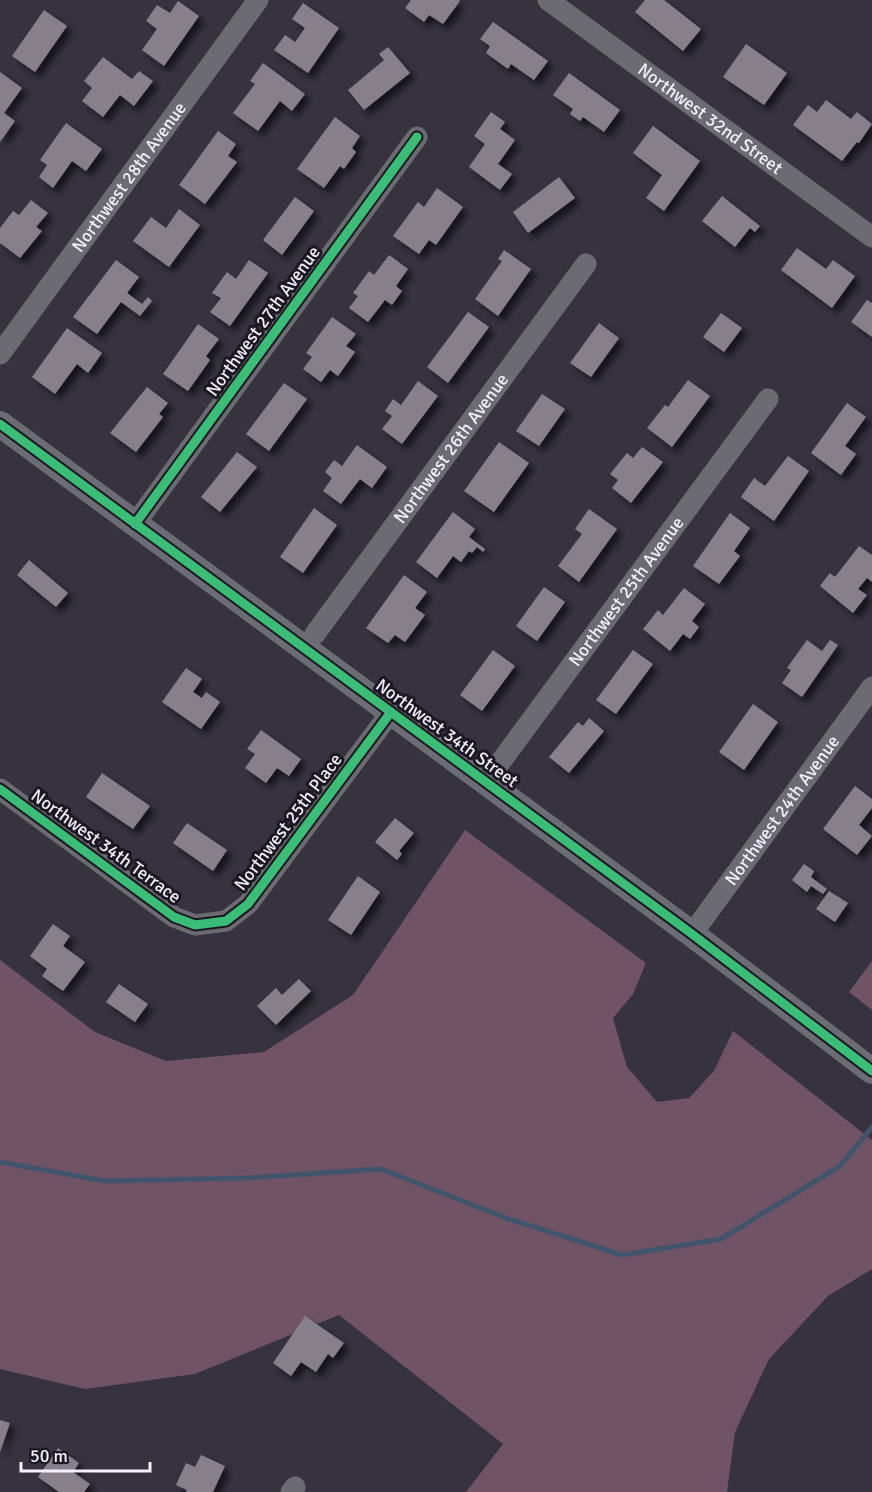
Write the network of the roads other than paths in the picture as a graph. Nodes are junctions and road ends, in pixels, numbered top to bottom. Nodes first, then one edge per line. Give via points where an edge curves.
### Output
1 (258, 0) edge
2 (548, 0) edge
3 (417, 137) dead end
4 (872, 237) edge
5 (586, 264) dead end
6 (0, 354) edge
7 (768, 399) dead end
8 (0, 424) edge
9 (135, 524) junction
10 (315, 634) dead end
11 (872, 687) edge
12 (391, 712) junction
13 (485, 783) junction
14 (0, 789) edge
15 (195, 925) joint
16 (692, 934) junction
17 (872, 1071) edge

1 - 6 street, Northwest 28th Avenue
2 - 4 street, Northwest 32nd Street
3 - 9 street, Northwest 27th Avenue
5 - 10 street, Northwest 26th Avenue
7 - 13 street, Northwest 25th Avenue
8 - 9 main road, Northwest 34th Street
9 - 12 main road, Northwest 34th Street
11 - 16 street, Northwest 24th Avenue
12 - 13 main road, Northwest 34th Street
12 - 15 street, Northwest 25th Place via 248,904 226,921
13 - 16 main road, Northwest 34th Street
14 - 15 street, Northwest 34th Terrace via 174,917
16 - 17 main road, Northwest 34th Street

